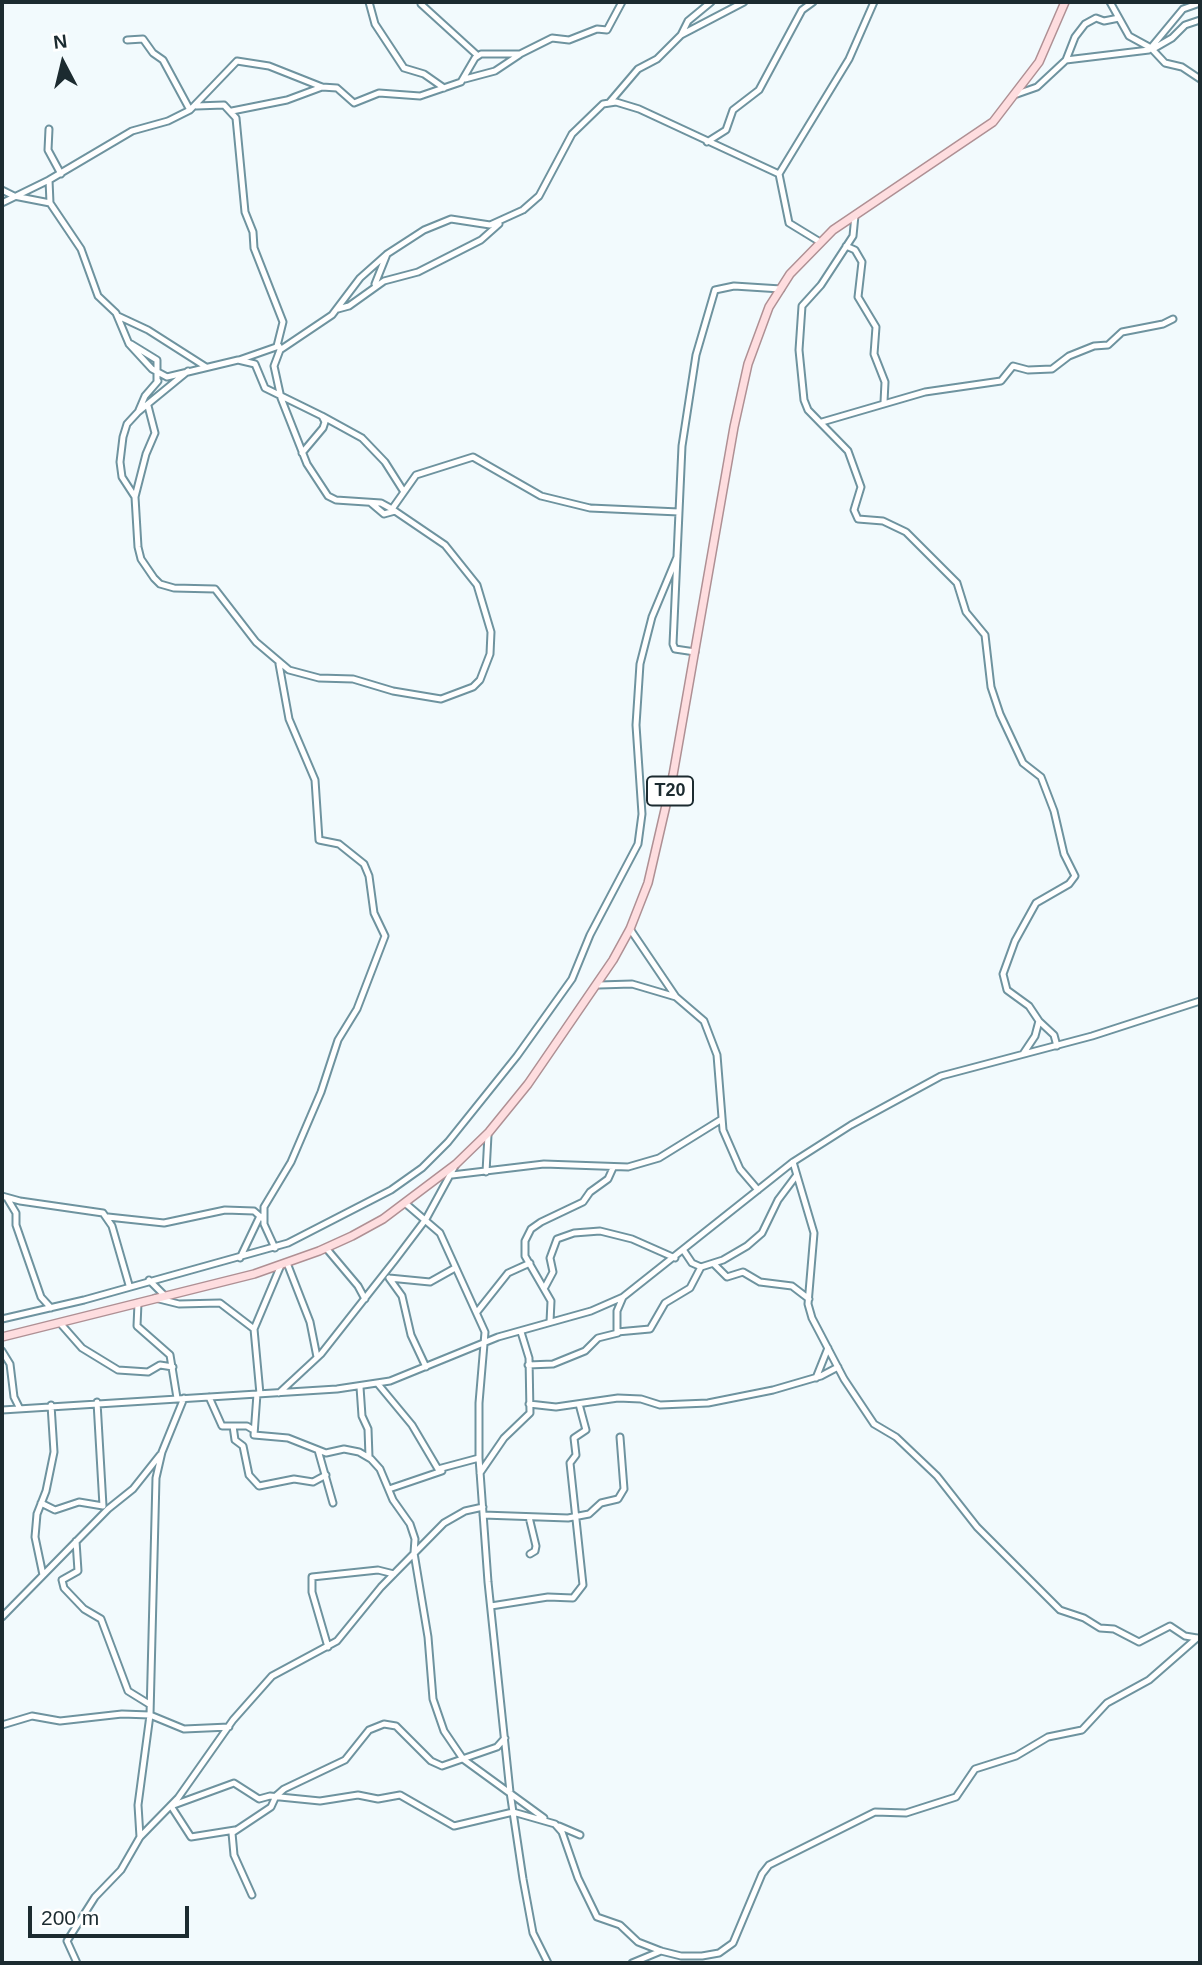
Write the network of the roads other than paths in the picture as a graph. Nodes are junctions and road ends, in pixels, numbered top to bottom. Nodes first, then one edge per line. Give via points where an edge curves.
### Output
1 (369, 2) edge
2 (622, 2) edge
3 (711, 2) edge
4 (744, 2) edge
5 (804, 2) edge
6 (813, 2) edge
7 (874, 2) edge
8 (1065, 2) edge
9 (1110, 2) edge
10 (1200, 3) edge
11 (421, 4) dead end
12 (802, 9) junction
13 (1119, 18) junction
14 (1200, 20) edge
15 (681, 35) junction
16 (127, 40) dead end
17 (1152, 49) junction
18 (520, 54) junction
19 (477, 55) junction
20 (1066, 60) junction
21 (465, 79) junction
22 (1200, 79) edge
23 (322, 87) junction
24 (444, 88) junction
25 (1017, 94) junction
26 (609, 103) junction
27 (193, 108) junction
28 (232, 111) junction
29 (49, 129) dead end
30 (707, 142) junction
31 (61, 174) junction
32 (779, 174) junction
33 (49, 180) junction
34 (2, 190) edge
35 (18, 196) junction
36 (50, 202) junction
37 (2, 203) edge
38 (855, 215) junction
39 (502, 222) junction
40 (820, 242) junction
41 (846, 246) junction
42 (387, 254) junction
43 (373, 287) junction
44 (781, 289) junction
45 (338, 309) junction
46 (118, 316) junction
47 (1173, 319) dead end
48 (129, 344) junction
49 (285, 344) junction
50 (277, 346) junction
51 (270, 349) junction
52 (238, 360) junction
53 (274, 366) junction
54 (206, 367) junction
55 (188, 371) junction
56 (157, 378) junction
57 (281, 398) junction
58 (884, 402) junction
59 (148, 406) junction
60 (138, 412) junction
61 (322, 416) junction
62 (822, 422) junction
63 (302, 453) junction
64 (404, 492) junction
65 (135, 497) junction
66 (394, 510) junction
67 (679, 512) junction
68 (677, 557) junction
69 (695, 652) junction
70 (279, 664) junction
71 (630, 929) junction
72 (599, 985) junction
73 (677, 997) junction
74 (1200, 1001) edge
75 (1039, 1021) junction
76 (1057, 1046) junction
77 (1023, 1054) junction
78 (722, 1119) junction
79 (489, 1132) junction
80 (793, 1162) junction
81 (456, 1164) junction
82 (613, 1168) junction
83 (486, 1172) junction
84 (452, 1175) junction
85 (796, 1176) junction
86 (758, 1190) junction
87 (4, 1197) edge
88 (405, 1203) junction
89 (108, 1217) junction
90 (262, 1217) junction
91 (426, 1219) junction
92 (275, 1248) junction
93 (326, 1248) junction
94 (684, 1251) junction
95 (240, 1258) junction
96 (675, 1258) junction
97 (530, 1263) junction
98 (284, 1264) junction
99 (714, 1264) junction
100 (455, 1268) junction
101 (701, 1268) junction
102 (386, 1276) junction
103 (149, 1280) junction
104 (129, 1285) junction
105 (545, 1287) junction
106 (165, 1296) junction
107 (623, 1297) junction
108 (155, 1298) junction
109 (365, 1299) junction
110 (809, 1299) junction
111 (138, 1303) junction
112 (51, 1308) junction
113 (477, 1312) junction
114 (2, 1319) edge
115 (550, 1322) junction
116 (60, 1323) junction
117 (254, 1329) junction
118 (521, 1332) junction
119 (618, 1333) junction
120 (2, 1338) edge
121 (484, 1342) junction
122 (828, 1348) junction
123 (2, 1351) edge
124 (317, 1357) junction
125 (528, 1365) junction
126 (173, 1367) junction
127 (426, 1367) junction
128 (838, 1367) junction
129 (816, 1378) junction
130 (379, 1384) junction
131 (360, 1387) junction
132 (279, 1393) junction
133 (259, 1394) junction
134 (209, 1397) junction
135 (177, 1398) junction
136 (184, 1398) junction
137 (97, 1402) junction
138 (529, 1404) junction
139 (579, 1404) junction
140 (51, 1405) junction
141 (19, 1407) junction
142 (2, 1410) edge
143 (233, 1426) junction
144 (252, 1429) junction
145 (620, 1437) dead end
146 (318, 1450) junction
147 (162, 1452) junction
148 (369, 1457) junction
149 (479, 1458) junction
150 (444, 1469) junction
151 (480, 1473) junction
152 (326, 1475) junction
153 (389, 1489) junction
154 (41, 1503) junction
155 (333, 1503) dead end
156 (106, 1507) junction
157 (483, 1507) junction
158 (484, 1515) junction
159 (578, 1516) junction
160 (529, 1517) junction
161 (76, 1541) junction
162 (414, 1553) junction
163 (530, 1554) dead end
164 (394, 1574) junction
165 (43, 1575) junction
166 (491, 1606) junction
167 (2, 1617) edge
168 (1199, 1637) edge
169 (328, 1647) junction
170 (149, 1704) junction
171 (150, 1715) junction
172 (2, 1725) edge
173 (229, 1727) junction
174 (505, 1738) junction
175 (463, 1759) junction
176 (510, 1792) junction
177 (276, 1796) junction
178 (171, 1807) junction
179 (513, 1812) junction
180 (555, 1824) junction
181 (235, 1830) junction
182 (580, 1835) dead end
183 (140, 1837) junction
184 (252, 1895) dead end
185 (661, 1951) junction
186 (77, 1963) edge
187 (548, 1963) edge
188 (632, 1963) edge

1 - 24 street via 375,24 404,68 424,74
2 - 18 street via 607,30 597,29 569,40 552,38
3 - 15 street via 688,21
4 - 15 street
5 - 12 street
6 - 12 street
7 - 32 street via 849,59
8 - 25 main road, T20 via 1041,57
9 - 13 street
10 - 17 street via 1183,9
11 - 19 street
12 - 30 street via 765,82 733,110 726,130
13 - 17 street via 1129,36
13 - 20 street via 1096,18 1085,24 1074,37
14 - 17 street
15 - 26 street via 657,59 632,74
16 - 27 street via 143,39 163,60
17 - 20 street
17 - 22 street via 1162,61
18 - 19 street
18 - 21 street via 495,71
19 - 21 street
20 - 25 street via 1037,87
21 - 24 street
23 - 24 street via 337,88 357,103 379,93 421,96
23 - 27 street via 276,68 240,61
23 - 28 street via 287,100
25 - 38 main road, T20 via 987,127
26 - 30 street via 639,109
26 - 39 street via 598,107 572,134 539,195
27 - 28 street via 224,105
27 - 31 street via 132,131
28 - 50 street via 239,127 245,212 283,322
29 - 31 street via 48,150
30 - 32 street
31 - 33 street
32 - 40 street via 789,223
33 - 35 street
33 - 36 street
34 - 35 street
35 - 36 street
35 - 37 street
36 - 46 street via 81,249 98,296
38 - 40 main road, T20
38 - 41 street via 854,232
39 - 42 street via 481,226 456,219 442,221
39 - 43 street via 481,240 418,272
40 - 44 main road, T20
41 - 58 street via 855,250 862,262 858,297 876,327 874,354 885,382
41 - 62 street via 821,285 803,303 800,314 804,400
42 - 43 street
42 - 45 street via 360,278
43 - 45 street
44 - 67 street via 734,286 715,290 690,382
44 - 69 main road, T20 via 769,307 748,364
45 - 49 street
46 - 48 street
46 - 54 street
47 - 58 street via 1122,332 1108,345 1069,356 1052,369 1013,366 1001,381
48 - 56 street
48 - 56 street via 157,360
49 - 50 street
49 - 53 street
50 - 51 street
51 - 52 street
51 - 53 street
52 - 54 street
52 - 57 street via 255,364 265,388
53 - 57 street
54 - 55 street
55 - 56 street
55 - 59 street
56 - 60 street
57 - 61 street
57 - 63 street
58 - 62 street
59 - 60 street
59 - 65 street via 155,433
60 - 65 street via 127,424 120,462 122,477
61 - 63 street via 323,428
61 - 64 street via 362,438
62 - 75 street via 851,458 861,487 854,510 858,519 883,521 906,532 957,583 966,612 985,635 999,713 1023,763 1041,777 1054,811 1064,854 1075,876 1036,903 1003,974 1007,990 1029,1006
63 - 66 street via 331,499 369,502 384,514
64 - 66 street
64 - 67 street via 416,475 472,457 541,496 590,508
65 - 70 street via 138,547 154,578 174,588 215,589 244,629
66 - 70 street via 445,545 477,585 493,643 477,683 450,696 430,699 353,679 303,674
67 - 68 street
68 - 69 street via 673,644 675,649
68 - 92 street via 652,617 638,673 640,837 572,979 517,1056 429,1162 380,1197
69 - 71 main road, T20 via 665,817
70 - 90 street via 289,719 315,780 319,840 339,844 364,864 374,913 385,936 291,1162
71 - 72 main road, T20
71 - 73 street
72 - 73 street via 632,984
72 - 79 main road, T20
73 - 78 street via 696,1011 711,1038 717,1055
74 - 76 street
75 - 76 street via 1054,1035
75 - 77 street
76 - 77 street
77 - 80 street via 941,1076
78 - 82 street via 659,1158
78 - 86 street via 737,1163
79 - 81 main road, T20
79 - 83 street
80 - 85 street
80 - 86 street
81 - 84 street
81 - 88 main road, T20
82 - 83 street via 544,1164
82 - 97 street via 608,1179 583,1202 531,1228 524,1245
83 - 84 street
84 - 91 street
85 - 99 street via 757,1239
85 - 110 street via 814,1233
86 - 94 street
87 - 89 street via 92,1210
87 - 112 street via 16,1213 41,1297
88 - 91 street
88 - 93 main road, T20
89 - 90 street via 164,1223 225,1210 254,1211
89 - 104 street
90 - 92 street
90 - 95 street
91 - 100 street via 440,1233
91 - 102 street
92 - 95 street
93 - 98 main road, T20
93 - 109 street
94 - 96 street
94 - 101 street
95 - 103 street
96 - 105 street via 600,1231 574,1233 557,1239 550,1258 553,1272
96 - 107 street
97 - 105 street
97 - 113 street via 508,1273
98 - 106 main road, T20
98 - 117 street
98 - 124 street via 310,1322
99 - 101 street
99 - 110 street via 727,1277 743,1272 760,1282 792,1286
100 - 102 street via 430,1282
100 - 113 street
101 - 119 street via 690,1288 665,1303 652,1328
102 - 109 street
102 - 127 street via 402,1296 411,1335
103 - 104 street
103 - 106 street
104 - 112 street
105 - 115 street via 553,1307
106 - 108 main road, T20
107 - 115 street
107 - 119 street via 617,1311
108 - 111 main road, T20
108 - 117 street via 179,1304 220,1303
109 - 124 street
110 - 122 street via 812,1318
111 - 116 main road, T20
111 - 126 street via 137,1326 164,1346
112 - 114 street
113 - 121 street
115 - 118 street
116 - 120 main road, T20
116 - 126 street via 82,1348 118,1370 148,1372 160,1365
117 - 133 street
118 - 121 street
118 - 125 street
119 - 125 street via 598,1338 585,1351 553,1364
121 - 127 street
121 - 149 street
122 - 128 street
122 - 129 street
123 - 141 street via 10,1364
124 - 132 street
125 - 138 street
126 - 135 street
127 - 130 street
128 - 129 street
128 - 168 street via 874,1424 897,1437 937,1476 971,1520 1060,1610 1139,1642 1170,1626 1185,1636
129 - 139 street via 708,1403 660,1405 618,1398
130 - 131 street
130 - 150 street via 412,1425 438,1469
131 - 132 street
131 - 148 street
132 - 133 street
133 - 134 street
133 - 144 street
134 - 136 street
134 - 143 street via 222,1426
135 - 136 street
135 - 137 street
136 - 147 street
137 - 140 street
137 - 156 street
138 - 139 street
138 - 151 street via 528,1415 504,1438
139 - 159 street via 586,1430 574,1438 576,1455 570,1460
140 - 141 street
140 - 154 street via 54,1452
141 - 142 street
143 - 144 street
143 - 152 street via 249,1475 259,1486 294,1479 313,1482
144 - 146 street via 257,1436 288,1438
145 - 159 street via 623,1494
146 - 148 street via 349,1450
146 - 152 street
147 - 156 street via 133,1489
147 - 170 street via 155,1499
148 - 153 street
149 - 150 street
149 - 151 street
150 - 153 street
151 - 157 street
152 - 155 street
153 - 162 street via 410,1524
154 - 156 street via 55,1510 79,1502
154 - 165 street via 36,1536
156 - 161 street
157 - 158 street
157 - 162 street via 449,1519
158 - 160 street
158 - 166 street
159 - 160 street
159 - 166 street via 584,1582 577,1595
160 - 163 street via 536,1546
161 - 165 street
161 - 170 street via 78,1571 62,1580 64,1588 101,1619 128,1691
162 - 164 street
162 - 175 street via 436,1711 447,1738
164 - 169 street
164 - 169 street via 378,1570 312,1577
165 - 167 street
166 - 174 street
168 - 185 street via 1149,1680 1107,1703 1083,1730 1048,1737 1016,1756 975,1769 956,1797 906,1813 875,1812 769,1865 738,1935 727,1949 692,1957
169 - 173 street via 272,1676
170 - 171 street
171 - 172 street via 60,1721 32,1716
171 - 173 street via 184,1729
171 - 183 street via 138,1805
173 - 178 street
174 - 175 street via 497,1747
174 - 176 street
175 - 176 street
175 - 177 street via 436,1765 403,1731 384,1724 369,1730 345,1760
176 - 179 street
176 - 180 street
177 - 178 street via 260,1799 234,1783
177 - 179 street via 320,1801 400,1795 454,1826
177 - 181 street via 271,1807
178 - 181 street via 191,1837
178 - 183 street
179 - 180 street
179 - 187 street via 533,1933
180 - 182 street
180 - 185 street via 597,1917 620,1925 638,1942
181 - 184 street via 230,1838 233,1855
183 - 186 street via 67,1941
185 - 188 street

